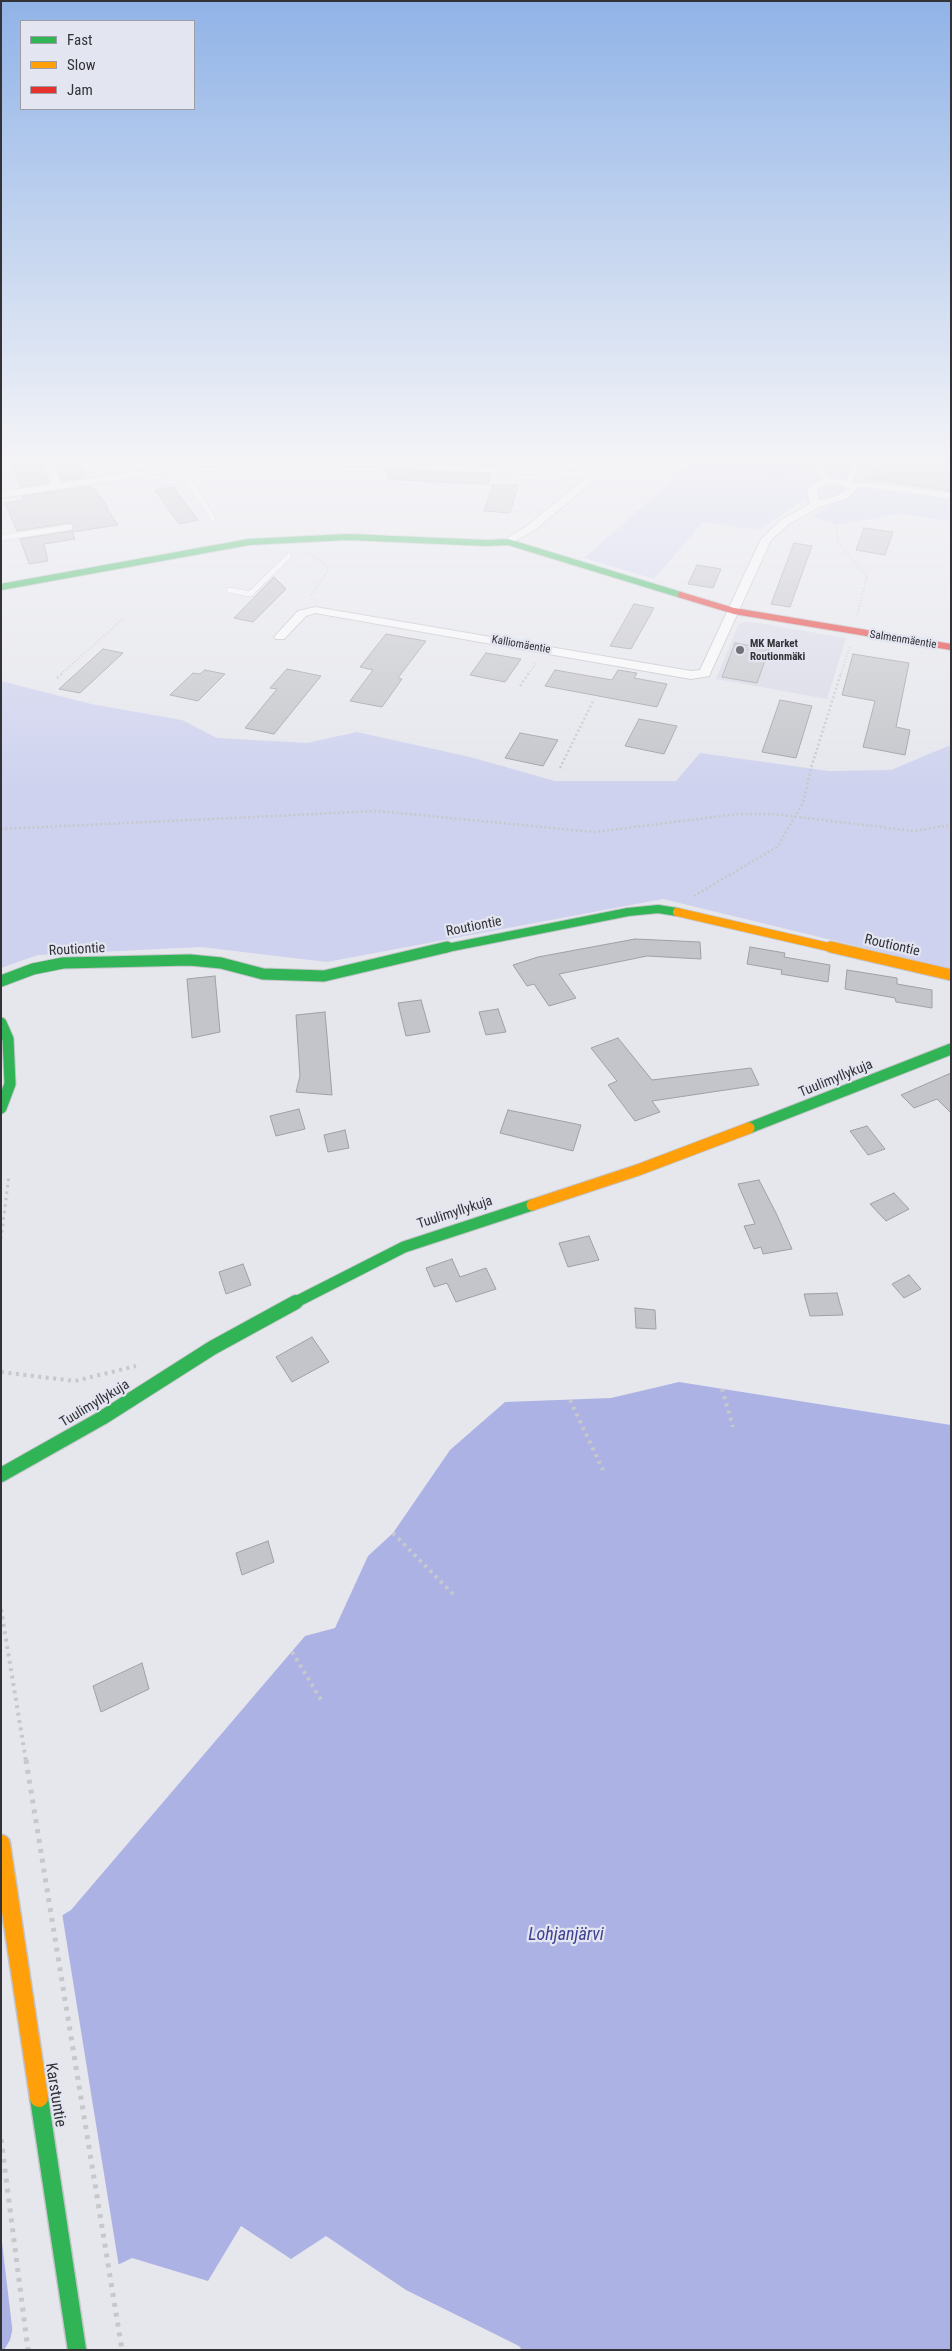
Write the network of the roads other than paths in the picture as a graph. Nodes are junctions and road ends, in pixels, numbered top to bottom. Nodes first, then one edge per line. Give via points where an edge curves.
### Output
1 (92, 571) edge
2 (274, 571) edge
3 (602, 571) edge
4 (752, 571) edge
5 (1, 587) edge
6 (229, 590) dead end
7 (734, 611) junction
8 (280, 637) dead end
9 (951, 648) edge
10 (951, 975) edge
11 (1, 981) edge
12 (1, 1023) edge
13 (951, 1049) edge
14 (1, 1108) edge
15 (1, 1475) edge
16 (1, 1844) edge
17 (77, 2350) edge

1 - 5 street, Salmenmäentie
2 - 6 lane via 250,594
3 - 7 street, Salmenmäentie
4 - 7 street
7 - 8 street, Kalliomäentie via 704,673 691,675 308,610
7 - 9 street, Salmenmäentie
10 - 11 street, Routiontie via 658,909 462,944 324,976 263,974 221,963 190,960 62,963
12 - 14 street via 8,1039 10,1084
13 - 15 street, Tuulimyllykuja via 638,1170 404,1246 212,1348 102,1418
16 - 17 street, Karstuntie

